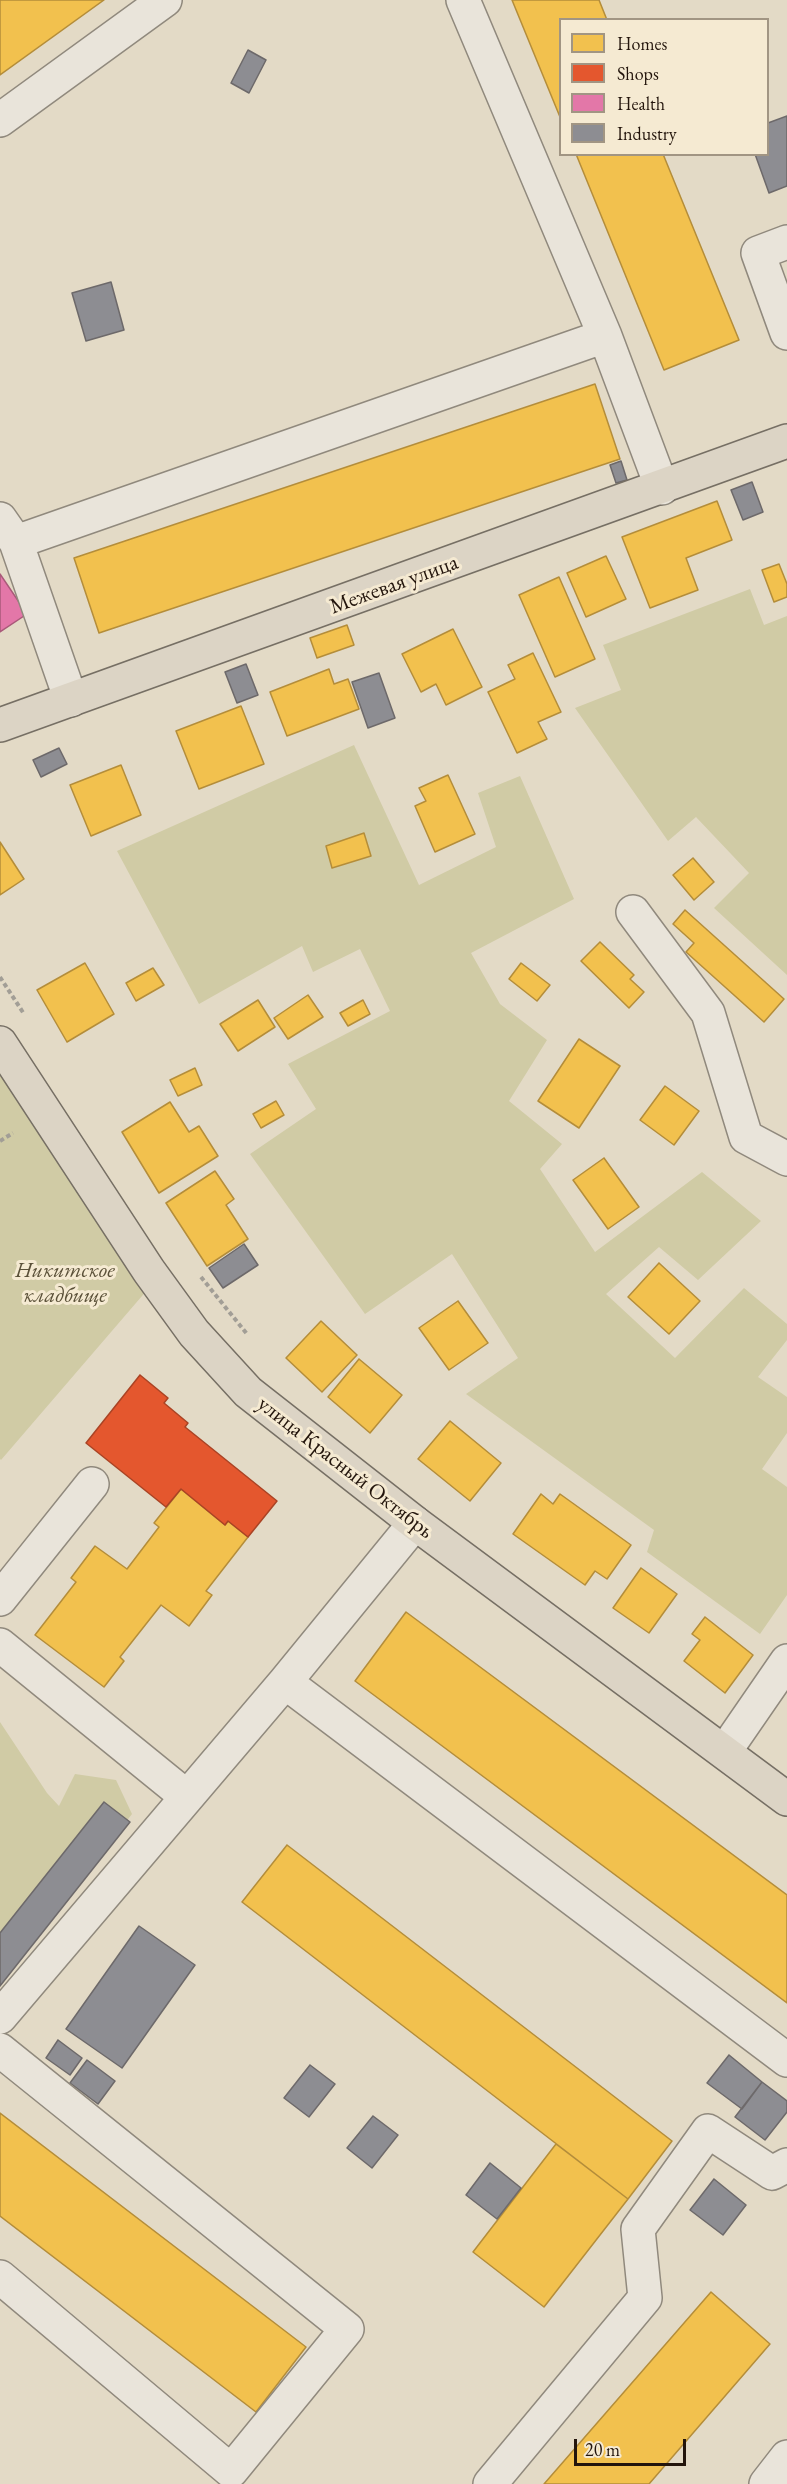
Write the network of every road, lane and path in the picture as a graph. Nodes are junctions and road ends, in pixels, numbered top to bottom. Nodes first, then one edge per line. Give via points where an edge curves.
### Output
1 (165, 0) edge
2 (463, 0) edge
3 (0, 120) edge
4 (787, 243) edge
5 (787, 333) edge
6 (605, 336) junction
7 (787, 441) edge
8 (662, 488) junction
9 (8, 530) edge
10 (71, 700) junction
11 (0, 725) edge
12 (633, 912) dead end
13 (0, 978) edge
14 (25, 1016) dead end
15 (0, 1043) edge
16 (13, 1133) dead end
17 (0, 1141) edge
18 (787, 1159) edge
19 (199, 1274) dead end
20 (248, 1335) dead end
21 (92, 1484) dead end
22 (415, 1523) junction
23 (0, 1599) edge
24 (0, 1645) edge
25 (787, 1661) edge
26 (285, 1682) junction
27 (725, 1751) junction
28 (187, 1797) junction
29 (787, 1799) edge
30 (0, 2017) edge
31 (0, 2050) edge
32 (787, 2060) edge
33 (787, 2165) edge
34 (0, 2277) edge
35 (787, 2457) edge
36 (490, 2484) edge
37 (766, 2484) edge

1 - 3 street
2 - 6 street
4 - 5 street via 758,253
6 - 8 street
6 - 9 street
7 - 8 main road, Межевая улица
8 - 10 main road, Межевая улица
9 - 10 street
10 - 11 main road, Межевая улица
12 - 18 street via 708,1013 746,1137
13 - 14 path
15 - 22 main road, улица Красный Октябрь via 194,1334 248,1392
16 - 17 path
19 - 20 path
21 - 23 street
22 - 26 street
22 - 27 main road, улица Красный Октябрь
24 - 28 street
25 - 27 street
26 - 28 street
26 - 32 street
27 - 29 main road, улица Красный Октябрь
28 - 30 street
31 - 34 street via 347,2329 231,2471
33 - 36 street via 772,2173 708,2131 638,2229 645,2298
35 - 37 street

